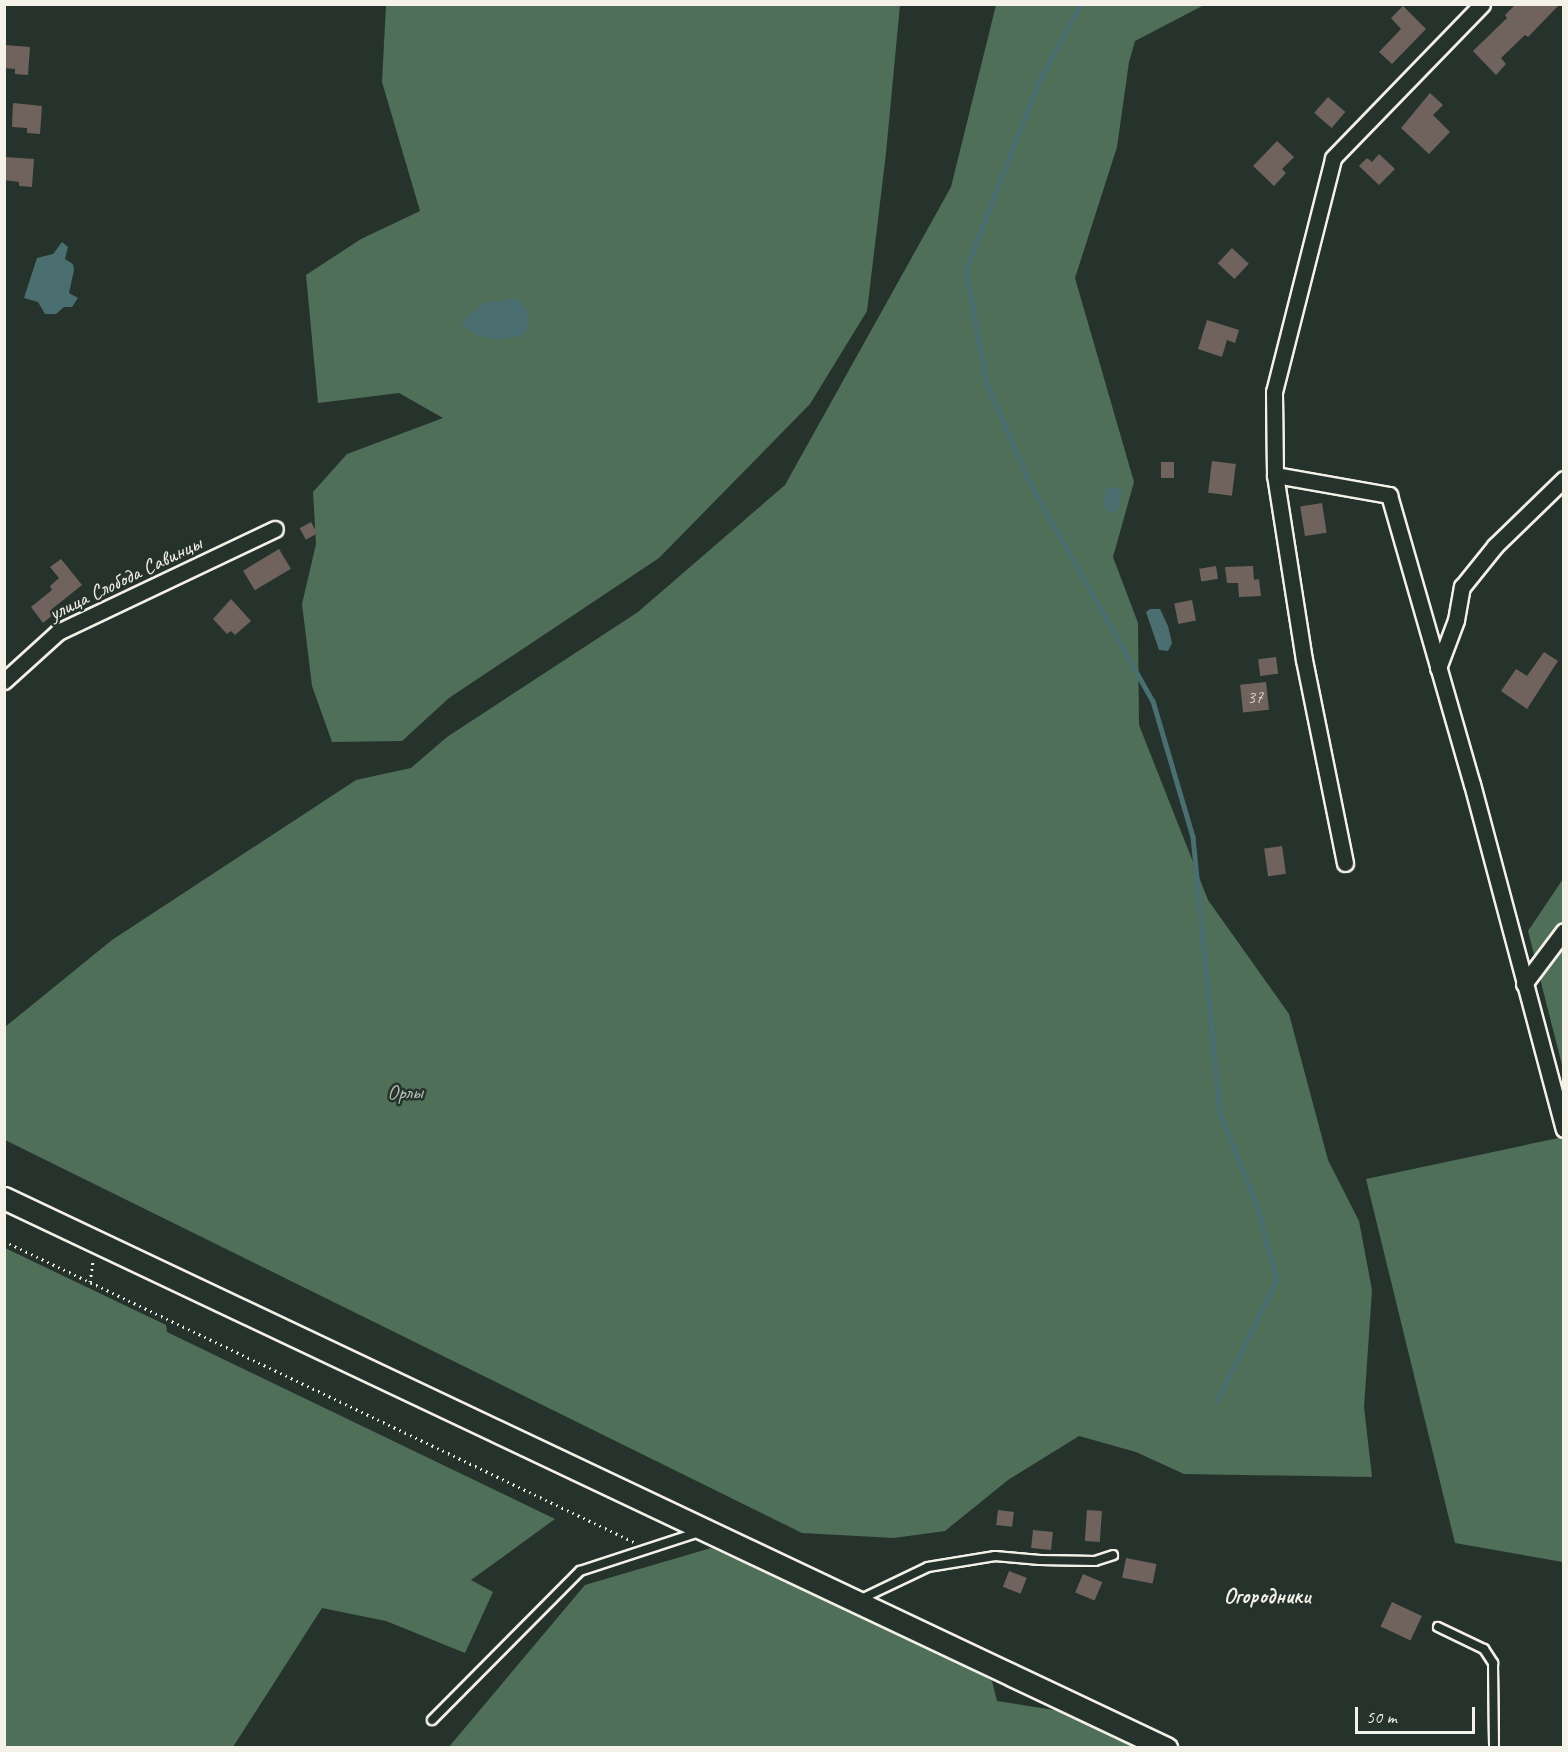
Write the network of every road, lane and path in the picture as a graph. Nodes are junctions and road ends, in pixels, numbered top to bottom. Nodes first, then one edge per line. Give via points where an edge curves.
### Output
1 (1482, 4) edge
2 (1275, 476) junction
3 (1563, 478) edge
4 (275, 529) dead end
5 (1438, 668) junction
6 (4, 681) edge
7 (1345, 863) dead end
8 (1563, 931) edge
9 (1524, 984) junction
10 (1563, 1129) edge
11 (4, 1198) edge
12 (4, 1241) edge
13 (706, 1530) junction
14 (648, 1548) junction
15 (1113, 1555) dead end
16 (856, 1601) junction
17 (1438, 1626) dead end
18 (432, 1720) dead end
19 (1166, 1748) edge
20 (1494, 1748) edge

1 - 2 street via 1333,158 1274,392
2 - 5 street via 1389,495
2 - 7 street via 1304,660
3 - 5 street via 1495,546 1462,587 1456,620
4 - 6 street, улица Слобода Савинцы via 58,632
5 - 9 street
8 - 9 street
9 - 10 street
11 - 13 main road
12 - 14 path
13 - 14 lane
13 - 16 main road
14 - 18 lane via 580,1571
15 - 16 lane via 1095,1561 995,1556 928,1567
16 - 19 main road
17 - 20 lane via 1484,1649 1493,1663

